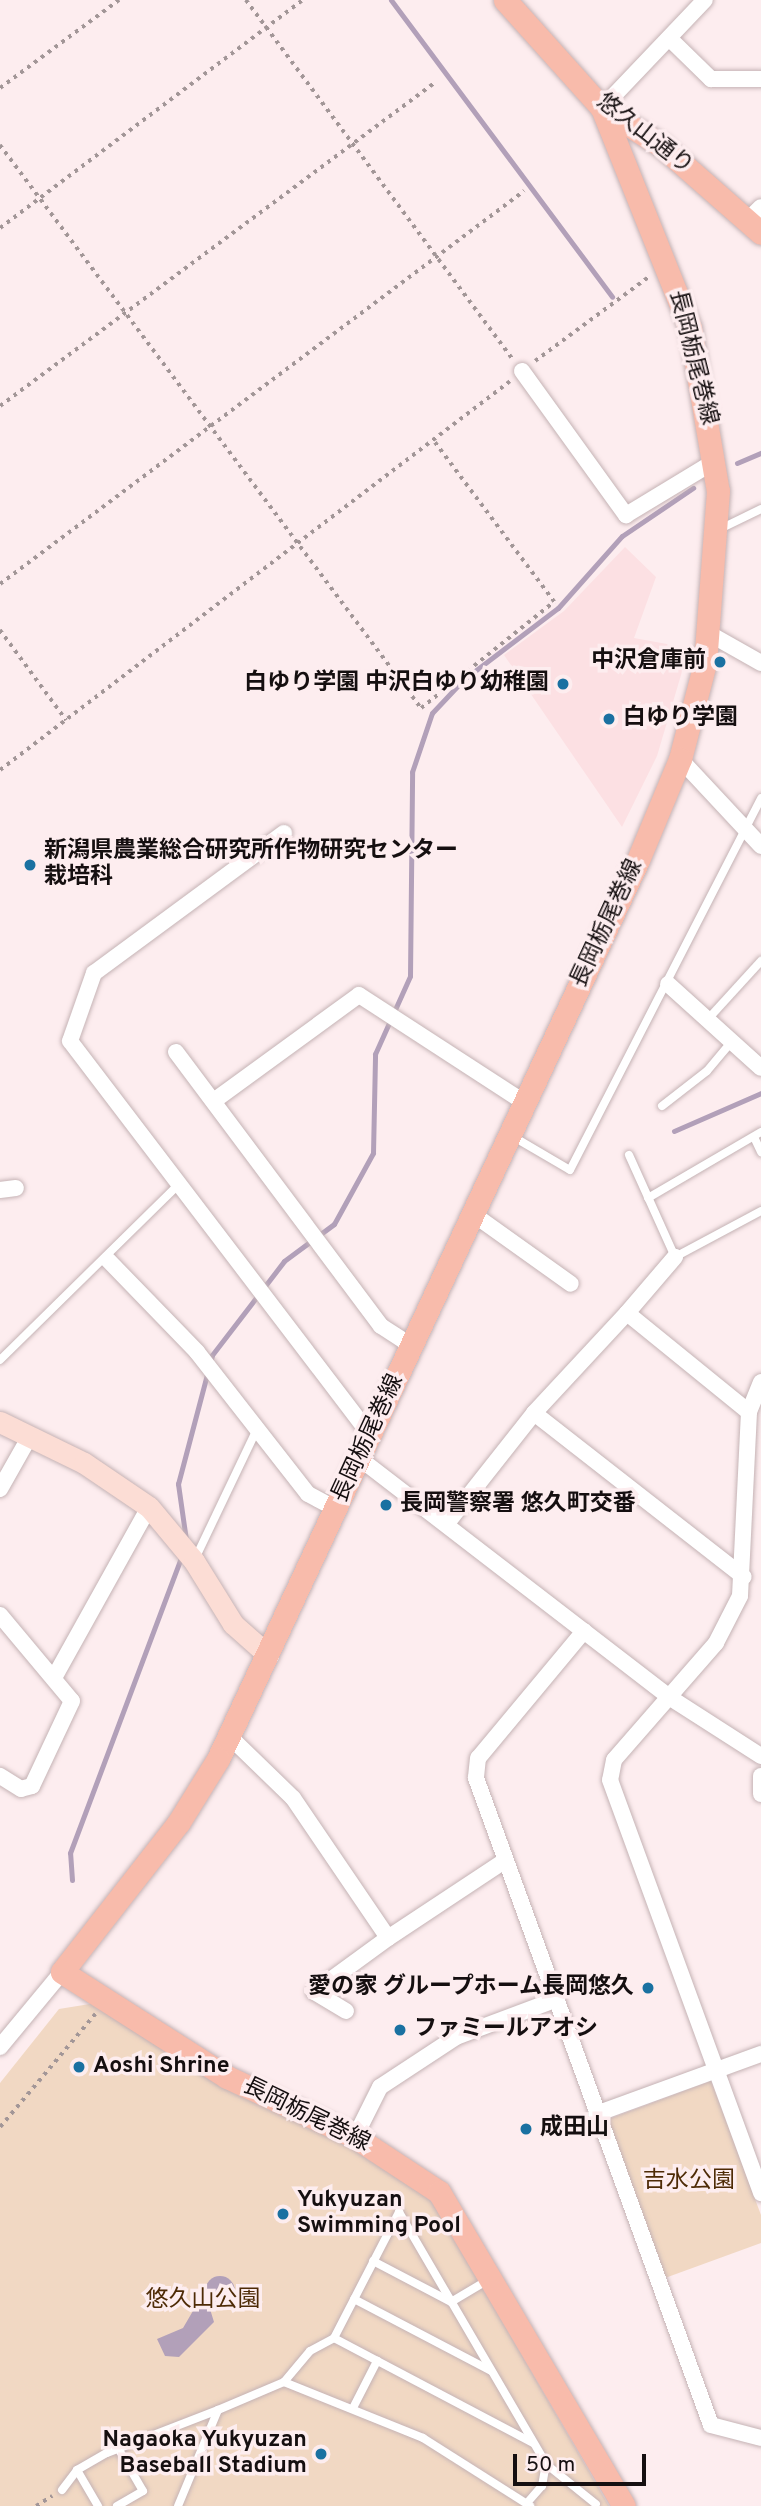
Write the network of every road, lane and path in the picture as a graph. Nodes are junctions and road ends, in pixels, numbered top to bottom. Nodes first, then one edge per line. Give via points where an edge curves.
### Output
1 (119, 0) edge
2 (246, 0) edge
3 (303, 0) edge
4 (505, 0) edge
5 (705, 0) edge
6 (267, 27) junction
7 (669, 38) junction
8 (761, 79) edge
9 (433, 84) dead end
10 (0, 88) edge
11 (602, 108) junction
12 (352, 141) junction
13 (0, 145) edge
14 (524, 191) dead end
15 (40, 199) junction
16 (757, 220) edge
17 (0, 228) edge
18 (436, 254) junction
19 (669, 267) junction
20 (127, 313) junction
21 (522, 371) junction
22 (0, 406) edge
23 (211, 426) junction
24 (435, 443) junction
25 (715, 461) junction
26 (761, 509) edge
27 (717, 531) junction
28 (296, 543) junction
29 (0, 584) edge
30 (0, 630) edge
31 (708, 633) junction
32 (761, 663) edge
33 (66, 720) junction
34 (680, 759) junction
35 (0, 770) edge
36 (761, 798) edge
37 (743, 826) junction
38 (284, 833) dead end
39 (761, 846) edge
40 (761, 961) edge
41 (668, 984) junction
42 (708, 1019) junction
43 (733, 1041) junction
44 (176, 1052) dead end
45 (761, 1068) edge
46 (215, 1100) junction
47 (525, 1103) junction
48 (662, 1106) dead end
49 (510, 1135) junction
50 (757, 1135) edge
51 (761, 1152) edge
52 (629, 1155) dead end
53 (182, 1180) junction
54 (648, 1198) junction
55 (761, 1211) edge
56 (473, 1214) junction
57 (676, 1257) junction
58 (108, 1260) junction
59 (571, 1284) dead end
60 (627, 1313) junction
61 (412, 1347) junction
62 (0, 1360) edge
63 (761, 1382) edge
64 (749, 1412) junction
65 (534, 1413) junction
66 (0, 1422) edge
67 (257, 1429) junction
68 (30, 1436) junction
69 (371, 1436) junction
70 (359, 1458) junction
71 (0, 1489) edge
72 (149, 1507) junction
73 (336, 1509) junction
74 (447, 1522) junction
75 (194, 1561) junction
76 (744, 1577) junction
77 (0, 1615) edge
78 (584, 1631) junction
79 (268, 1655) junction
80 (55, 1676) junction
81 (669, 1697) junction
82 (229, 1737) junction
83 (761, 1756) edge
84 (0, 1776) edge
85 (761, 1776) edge
86 (761, 1794) edge
87 (506, 1860) junction
88 (388, 1938) junction
89 (62, 1972) junction
90 (557, 1999) junction
91 (105, 2001) junction
92 (346, 2011) dead end
93 (0, 2047) edge
94 (761, 2054) edge
95 (715, 2073) junction
96 (596, 2115) junction
97 (0, 2127) edge
98 (355, 2137) junction
99 (761, 2193) edge
100 (373, 2261) junction
101 (491, 2278) junction
102 (354, 2299) junction
103 (451, 2302) junction
104 (334, 2338) junction
105 (377, 2361) junction
106 (491, 2371) junction
107 (284, 2382) junction
108 (354, 2406) junction
109 (218, 2410) junction
110 (761, 2438) edge
111 (533, 2442) junction
112 (118, 2448) junction
113 (546, 2464) junction
114 (76, 2470) junction
115 (62, 2490) joint
116 (607, 2502) edge
117 (528, 2505) edge
118 (36, 2506) edge
119 (98, 2506) edge
120 (117, 2506) edge
121 (178, 2506) edge

1 - 10 path
2 - 6 path
3 - 6 path
4 - 11 main road, 悠久山通り
5 - 7 street
6 - 12 path
6 - 15 path
7 - 8 street via 711,79
7 - 11 street
9 - 12 path
11 - 16 main road, 悠久山通り via 662,146
11 - 19 main road, 長岡栃尾巻線
12 - 18 path
12 - 20 path
13 - 15 path
14 - 18 path
15 - 17 path
15 - 20 path
18 - 21 path
18 - 23 path
19 - 21 path
19 - 25 main road, 長岡栃尾巻線 via 701,373
20 - 22 path
20 - 23 path
21 - 24 path
21 - 25 street via 626,515
23 - 28 path
23 - 29 path
24 - 28 path
24 - 28 path via 554,602 421,708
25 - 27 main road, 長岡栃尾巻線
26 - 27 lane
27 - 31 main road, 長岡栃尾巻線
28 - 33 path
30 - 33 path
31 - 32 street
31 - 34 main road, 長岡栃尾巻線
33 - 35 path
34 - 37 street
34 - 47 main road, 長岡栃尾巻線
36 - 37 lane
37 - 39 street
37 - 41 lane
38 - 53 street via 94,973 70,1041
40 - 42 lane
41 - 42 street
41 - 49 lane via 570,1170
42 - 43 street
43 - 45 street
43 - 48 lane via 707,1071
44 - 46 street
46 - 47 street via 359,995
46 - 61 street via 381,1326
47 - 49 main road, 長岡栃尾巻線
49 - 56 main road, 長岡栃尾巻線
50 - 51 lane
50 - 54 lane
52 - 54 lane
53 - 58 lane
53 - 69 street
54 - 57 lane
55 - 57 lane
56 - 59 street
56 - 61 main road, 長岡栃尾巻線
57 - 60 street
58 - 62 lane
58 - 67 street via 197,1352
60 - 64 street
60 - 65 street
61 - 69 main road, 長岡栃尾巻線
63 - 64 street
64 - 76 street
65 - 74 street
65 - 76 street
66 - 68 street
67 - 73 street via 308,1494
67 - 75 lane
68 - 71 street
68 - 72 street
69 - 70 main road, 長岡栃尾巻線
70 - 73 main road, 長岡栃尾巻線
70 - 74 street
72 - 75 street
72 - 80 street
73 - 79 main road, 長岡栃尾巻線
74 - 78 street
75 - 79 street via 233,1625
76 - 81 street via 729,1623
77 - 80 street
78 - 81 street
78 - 87 street via 478,1758 476,1778
79 - 82 main road, 長岡栃尾巻線
80 - 84 street via 72,1701 38,1779 21,1789
81 - 83 street
81 - 95 street via 614,1760 610,1780
82 - 88 street via 293,1798
82 - 89 main road, 長岡栃尾巻線 via 179,1822
85 - 86 street
87 - 88 street
87 - 90 street
88 - 92 street via 314,1992
89 - 91 main road, 長岡栃尾巻線
89 - 93 street
90 - 96 street
90 - 98 street via 456,2037 380,2087
91 - 97 path
91 - 98 main road, 長岡栃尾巻線 via 227,2077
94 - 95 street
95 - 96 street
95 - 99 street
96 - 110 street via 711,2425
98 - 101 main road, 長岡栃尾巻線 via 439,2192
100 - 102 lane
100 - 103 lane
100 - 103 lane via 399,2212
101 - 103 lane
101 - 116 main road, 長岡栃尾巻線
102 - 104 lane
102 - 106 lane
103 - 106 lane
104 - 105 lane
104 - 107 lane via 310,2351
105 - 108 lane
105 - 111 lane
106 - 111 lane
107 - 108 lane
107 - 109 lane
108 - 117 lane via 449,2452
109 - 112 lane
109 - 121 lane
111 - 113 lane
112 - 114 lane
112 - 120 lane via 143,2491
113 - 116 lane
113 - 117 lane via 542,2486
114 - 115 lane
114 - 119 lane
115 - 118 path

